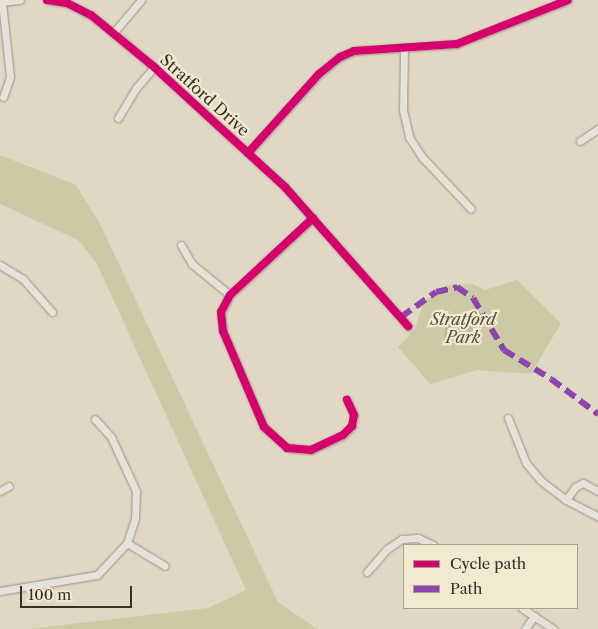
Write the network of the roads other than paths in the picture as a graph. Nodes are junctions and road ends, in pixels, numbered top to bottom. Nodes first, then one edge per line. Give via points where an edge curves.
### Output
1 (20, 0) edge
2 (47, 0) edge
3 (141, 0) edge
4 (568, 0) edge
5 (1, 2) edge
6 (114, 32) junction
7 (404, 49) junction
8 (154, 67) junction
9 (3, 97) dead end
10 (118, 118) dead end
11 (598, 129) edge
12 (580, 141) dead end
13 (248, 153) junction
14 (471, 209) dead end
15 (313, 218) junction
16 (182, 245) dead end
17 (0, 265) edge
18 (230, 295) junction
19 (52, 312) dead end
20 (408, 326) dead end
21 (347, 400) dead end
22 (508, 418) dead end
23 (95, 419) dead end
24 (9, 486) dead end
25 (0, 491) edge
26 (598, 491) edge
27 (566, 500) junction
28 (598, 516) edge
29 (127, 543) junction
30 (431, 544) edge
31 (165, 566) dead end
32 (367, 572) dead end
33 (0, 591) edge
34 (524, 609) edge
35 (534, 616) junction
36 (524, 629) edge
37 (553, 629) edge

1 - 5 street
2 - 6 street, Stratford Drive via 66,3 91,14
3 - 6 street
4 - 7 street via 456,44
5 - 9 street via 10,77
6 - 8 street, Stratford Drive
7 - 13 street via 354,51 329,64
7 - 14 street via 403,110 409,137 422,157
8 - 10 street via 136,88
8 - 13 street, Stratford Drive
11 - 12 street
13 - 15 street, Stratford Drive
15 - 18 street
15 - 20 street, Stratford Drive
16 - 18 street via 192,264
17 - 19 street via 23,279
18 - 21 street via 221,312 223,331 264,427 276,440 299,451 311,450 343,435 352,426 354,415
22 - 27 street via 526,463 541,481
23 - 29 street via 111,437 136,490 134,518
24 - 25 street
26 - 27 street via 582,484 575,487
27 - 28 street
29 - 31 street
29 - 33 street via 97,575
30 - 32 street via 418,538 402,539 387,549
34 - 35 street
35 - 36 street
35 - 37 street

